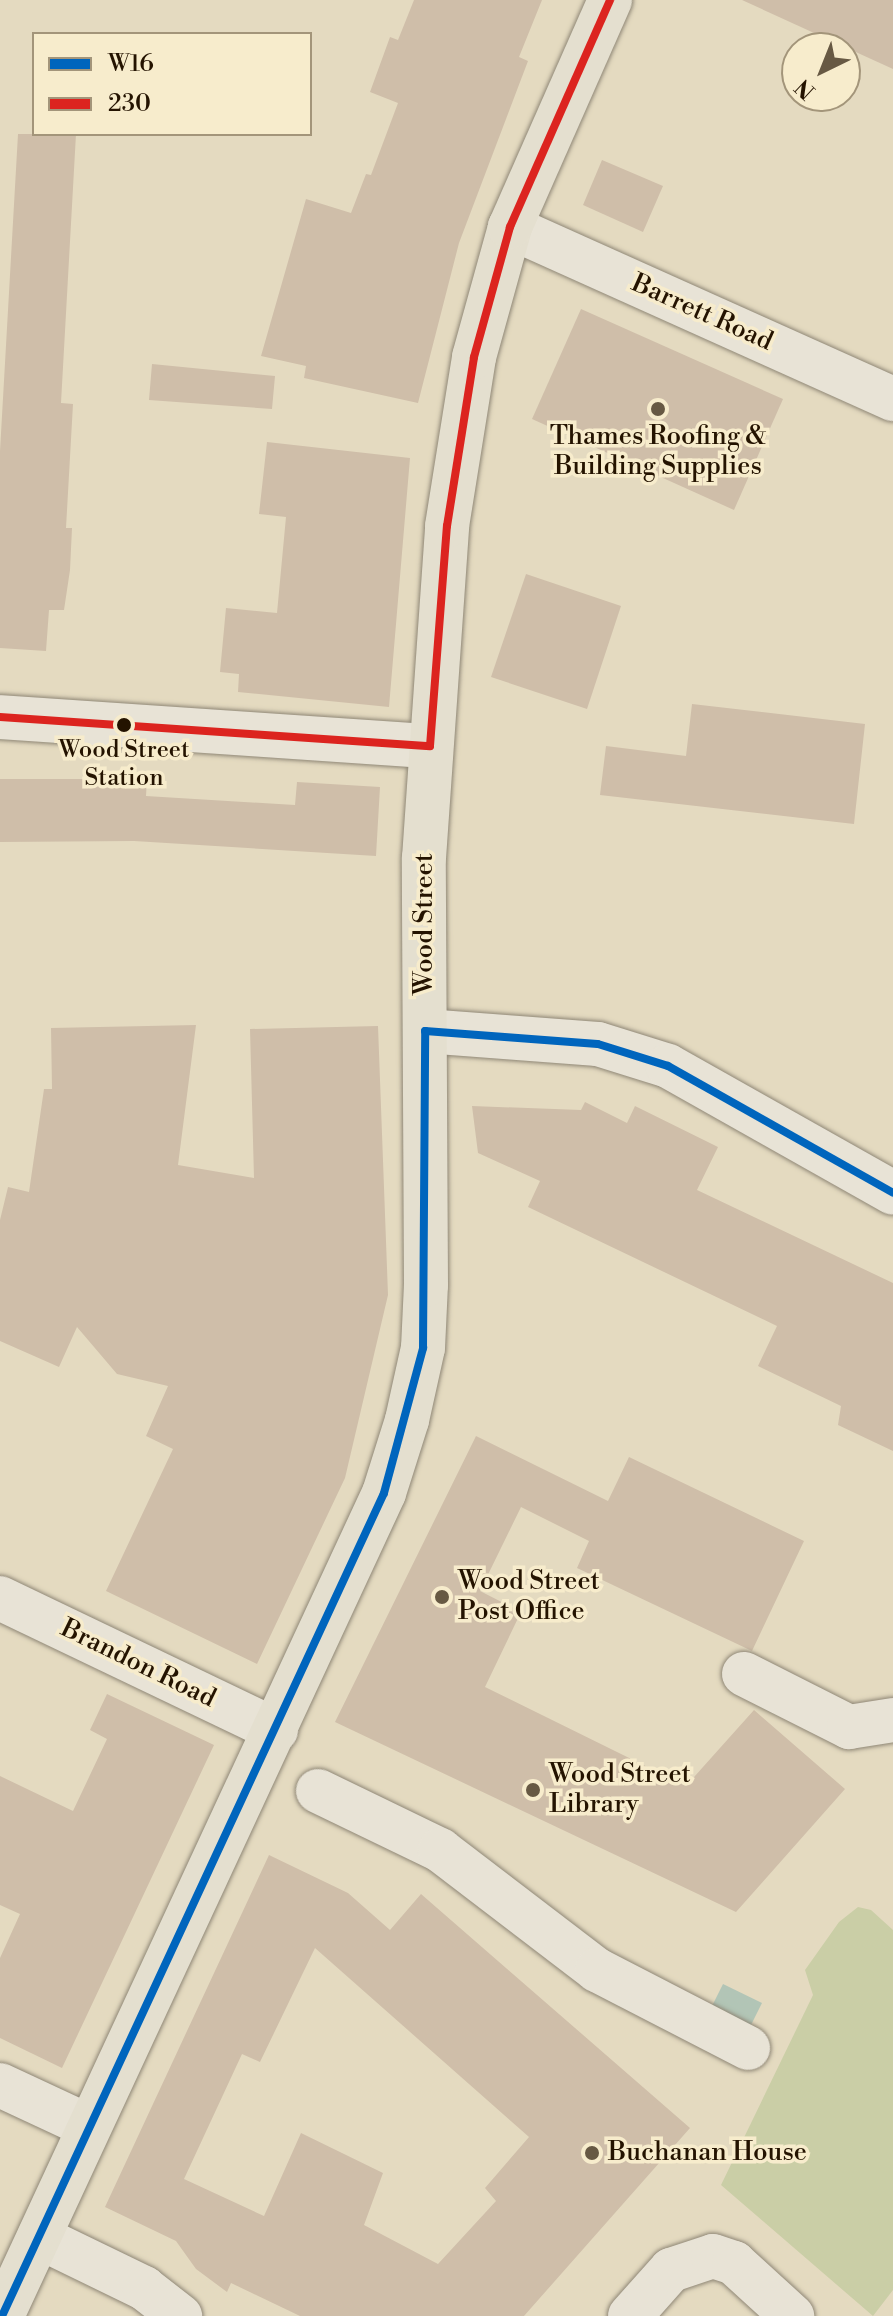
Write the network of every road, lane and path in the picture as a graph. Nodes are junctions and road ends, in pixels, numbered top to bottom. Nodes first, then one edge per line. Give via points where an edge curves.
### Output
1 (610, 0) edge
2 (510, 227) junction
3 (893, 399) edge
4 (0, 717) edge
5 (430, 746) junction
6 (425, 1031) junction
7 (893, 1193) edge
8 (0, 1598) edge
9 (744, 1674) dead end
10 (893, 1720) edge
11 (276, 1730) junction
12 (318, 1791) dead end
13 (748, 2048) dead end
14 (0, 2085) edge
15 (88, 2126) junction
16 (39, 2237) junction
17 (2, 2316) edge
18 (180, 2316) edge
19 (630, 2316) edge
20 (792, 2316) edge

1 - 2 main road, Wood Street
2 - 3 street, Barrett Road
2 - 5 main road, Wood Street via 474,357 447,526
4 - 5 street
5 - 6 main road, Wood Street
6 - 7 street via 598,1044 668,1066
6 - 11 main road, Wood Street via 423,1348 384,1493
8 - 11 street, Brandon Road
9 - 10 street via 849,1727
11 - 15 main road, Wood Street
12 - 13 street via 440,1850 597,1970
14 - 15 street
15 - 16 main road, Wood Street
16 - 17 main road, Wood Street
16 - 18 street via 144,2288
19 - 20 street via 671,2270 713,2256 734,2263

